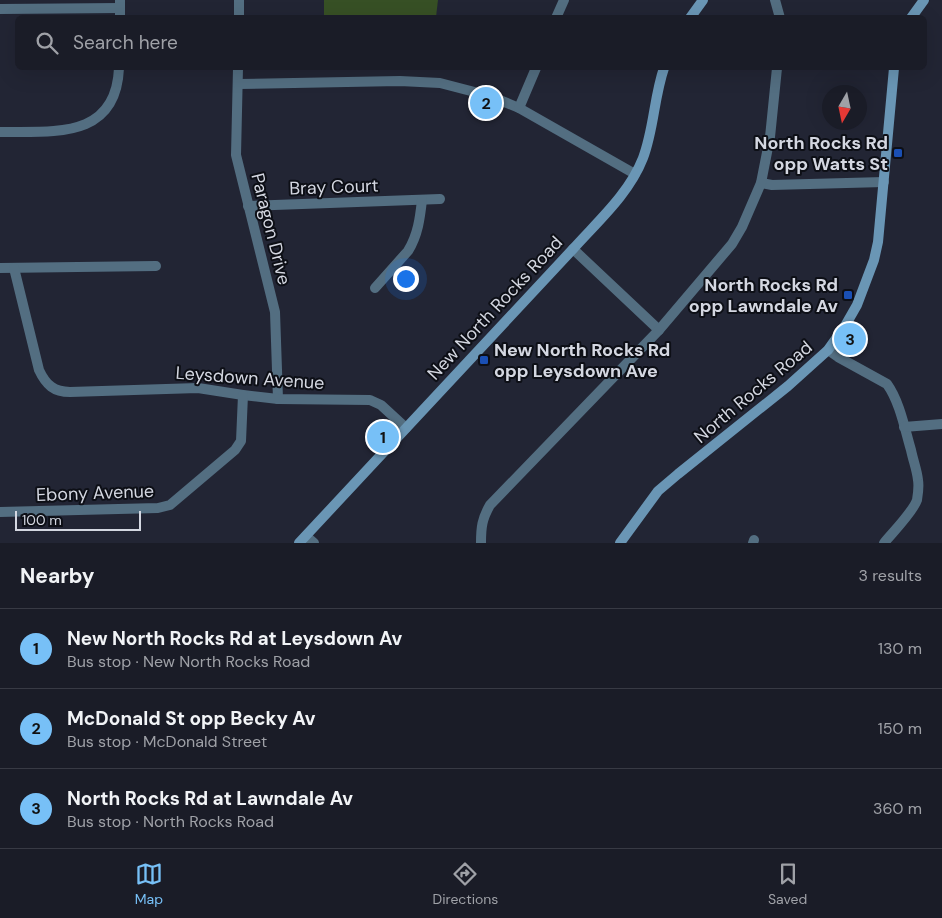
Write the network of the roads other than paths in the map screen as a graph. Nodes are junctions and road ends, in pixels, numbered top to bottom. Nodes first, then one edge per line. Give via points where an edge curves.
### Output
1 (239, 0) edge
2 (564, 0) edge
3 (703, 0) edge
4 (775, 0) edge
5 (924, 0) edge
6 (2, 6) edge
7 (120, 8) edge
8 (239, 15) edge
9 (557, 15) edge
10 (692, 15) edge
11 (779, 15) edge
12 (913, 15) edge
13 (119, 70) edge
14 (238, 70) edge
15 (535, 70) edge
16 (663, 70) edge
17 (777, 70) edge
18 (894, 70) edge
19 (238, 84) junction
20 (519, 108) junction
21 (0, 132) edge
22 (636, 174) junction
23 (884, 182) junction
24 (761, 183) junction
25 (440, 199) dead end
26 (422, 200) junction
27 (248, 206) junction
28 (573, 249) junction
29 (156, 266) dead end
30 (0, 268) edge
31 (14, 268) junction
32 (375, 288) dead end
33 (659, 330) junction
34 (828, 350) junction
35 (243, 396) junction
36 (278, 399) junction
37 (942, 424) edge
38 (904, 427) junction
39 (406, 428) junction
40 (0, 512) edge
41 (306, 541) edge
42 (481, 543) edge
43 (620, 543) edge
44 (884, 543) edge

1 - 8 street
2 - 9 street
3 - 10 street
4 - 11 street
5 - 12 street
6 - 7 street
13 - 21 street via 112,98 95,119 66,130
14 - 19 street, Paragon Drive
15 - 20 street
16 - 22 street, New North Rocks Road via 652,126
17 - 24 street via 770,137
18 - 23 street, North Rocks Road
19 - 20 street via 431,82 490,96
19 - 27 street, Paragon Drive via 236,155
20 - 22 street
22 - 28 street, New North Rocks Road via 616,202
23 - 24 street
23 - 34 street, North Rocks Road via 874,260 857,305
24 - 33 street via 732,244
25 - 26 street, Bray Court
26 - 27 street, Bray Court
26 - 32 street via 412,245
27 - 36 street, Paragon Drive via 275,312
28 - 33 street
28 - 39 street, New North Rocks Road
29 - 31 street
30 - 31 street
31 - 35 street, Leysdown Avenue via 40,370 50,392 198,388
33 - 42 street via 490,506 481,528
34 - 38 street via 887,384
34 - 43 street, North Rocks Road via 658,491
35 - 36 street, Leysdown Avenue
35 - 40 street, Ebony Avenue via 241,441 235,450 170,504 158,508
36 - 39 street, Leysdown Avenue via 370,400 381,405
37 - 38 street
38 - 44 street via 918,480 917,501
39 - 41 street, New North Rocks Road

